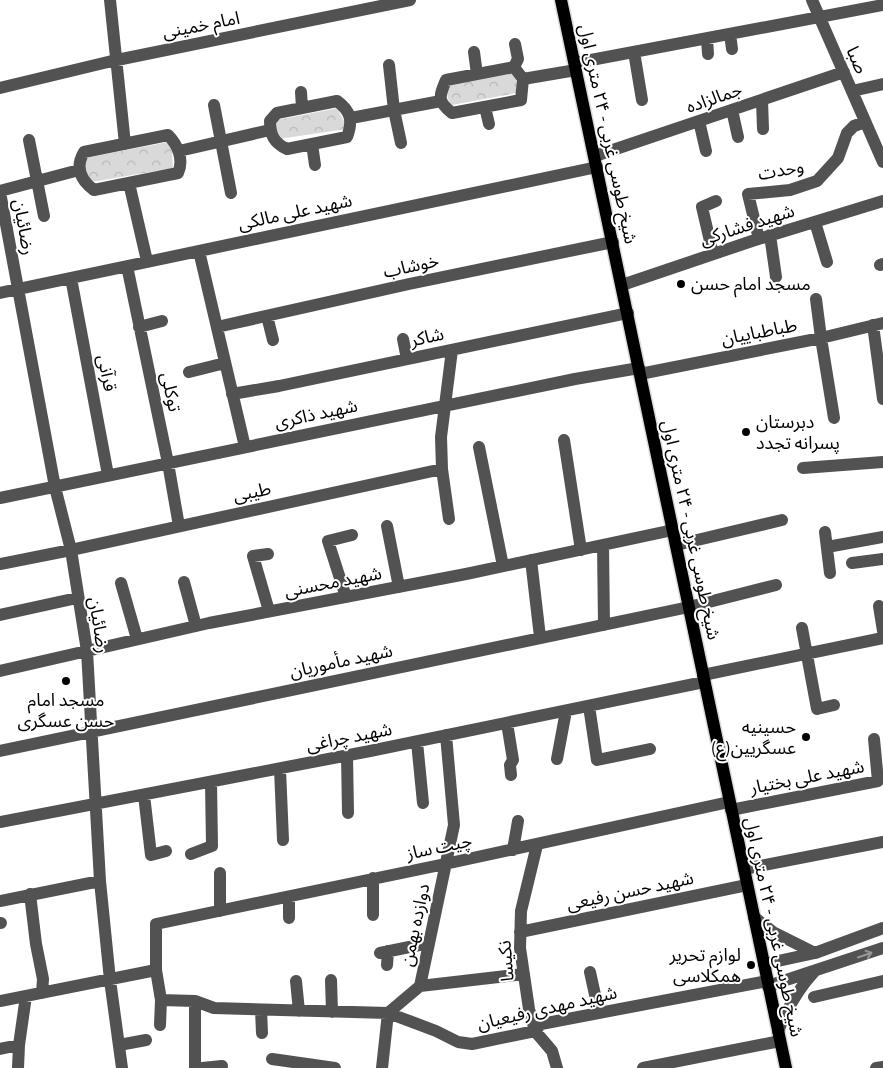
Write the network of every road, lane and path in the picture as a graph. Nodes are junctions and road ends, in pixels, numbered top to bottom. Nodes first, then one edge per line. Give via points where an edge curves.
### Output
1 (110, 0) edge
2 (410, 0) edge
3 (561, 0) edge
4 (812, 0) edge
5 (883, 5) edge
6 (819, 16) junction
7 (730, 34) junction
8 (707, 38) junction
9 (516, 44) dead end
10 (732, 49) dead end
11 (474, 52) dead end
12 (634, 52) junction
13 (708, 54) dead end
14 (116, 60) junction
15 (389, 65) dead end
16 (514, 66) junction
17 (575, 67) junction
18 (844, 72) junction
19 (477, 74) junction
20 (523, 79) junction
21 (883, 84) edge
22 (0, 88) edge
23 (852, 91) junction
24 (301, 92) dead end
25 (642, 100) dead end
26 (762, 100) junction
27 (441, 101) junction
28 (214, 105) dead end
29 (485, 107) junction
30 (302, 108) junction
31 (394, 110) junction
32 (732, 110) junction
33 (351, 118) junction
34 (699, 121) junction
35 (866, 122) junction
36 (489, 124) dead end
37 (763, 128) dead end
38 (270, 130) junction
39 (738, 137) dead end
40 (29, 140) dead end
41 (220, 142) junction
42 (401, 143) dead end
43 (125, 144) junction
44 (312, 144) junction
45 (179, 151) junction
46 (706, 151) dead end
47 (596, 161) junction
48 (883, 162) edge
49 (315, 165) dead end
50 (79, 170) junction
51 (38, 180) junction
52 (129, 183) junction
53 (0, 191) edge
54 (231, 193) dead end
55 (716, 201) dead end
56 (883, 202) edge
57 (44, 216) dead end
58 (815, 222) junction
59 (765, 237) junction
60 (613, 242) junction
61 (199, 250) junction
62 (713, 254) junction
63 (147, 261) junction
64 (827, 262) dead end
65 (127, 266) junction
66 (776, 277) dead end
67 (71, 278) junction
68 (622, 285) junction
69 (17, 289) junction
70 (0, 292) edge
71 (816, 299) dead end
72 (628, 313) junction
73 (267, 316) junction
74 (162, 321) dead end
75 (878, 324) edge
76 (140, 327) junction
77 (216, 327) junction
78 (820, 338) junction
79 (403, 339) dead end
80 (273, 340) dead end
81 (452, 350) junction
82 (407, 359) junction
83 (225, 363) junction
84 (640, 371) junction
85 (189, 372) dead end
86 (232, 394) junction
87 (883, 399) edge
88 (444, 406) junction
89 (834, 418) dead end
90 (564, 440) dead end
91 (245, 447) junction
92 (479, 448) dead end
93 (883, 462) edge
94 (168, 463) junction
95 (803, 468) dead end
96 (442, 469) junction
97 (108, 475) junction
98 (55, 487) junction
99 (0, 498) edge
100 (449, 519) dead end
101 (782, 520) dead end
102 (179, 526) junction
103 (387, 526) dead end
104 (673, 530) junction
105 (825, 532) dead end
106 (352, 535) dead end
107 (883, 537) edge
108 (602, 545) junction
109 (676, 545) junction
110 (827, 547) junction
111 (71, 550) junction
112 (581, 550) junction
113 (268, 554) dead end
114 (883, 559) edge
115 (531, 560) junction
116 (852, 562) dead end
117 (0, 564) edge
118 (503, 566) junction
119 (830, 573) dead end
120 (184, 582) dead end
121 (121, 583) dead end
122 (776, 585) dead end
123 (399, 587) junction
124 (346, 597) junction
125 (77, 598) junction
126 (879, 606) dead end
127 (689, 607) junction
128 (269, 612) junction
129 (0, 615) edge
130 (604, 625) junction
131 (196, 626) junction
132 (802, 628) dead end
133 (883, 631) edge
134 (540, 638) junction
135 (883, 638) edge
136 (137, 639) junction
137 (87, 651) junction
138 (806, 654) junction
139 (0, 671) edge
140 (704, 679) junction
141 (834, 705) dead end
142 (588, 706) junction
143 (566, 710) junction
144 (507, 723) junction
145 (91, 733) junction
146 (446, 736) junction
147 (874, 739) dead end
148 (416, 742) junction
149 (650, 749) dead end
150 (0, 751) edge
151 (347, 756) junction
152 (557, 759) dead end
153 (280, 769) junction
154 (512, 774) dead end
155 (211, 782) junction
156 (144, 795) junction
157 (423, 803) dead end
158 (96, 804) junction
159 (730, 806) junction
160 (348, 812) dead end
161 (518, 821) dead end
162 (0, 822) edge
163 (283, 840) dead end
164 (883, 842) edge
165 (537, 845) junction
166 (513, 850) junction
167 (166, 851) dead end
168 (191, 854) dead end
169 (445, 864) junction
170 (744, 869) junction
171 (220, 873) dead end
172 (373, 878) junction
173 (100, 882) junction
174 (747, 885) junction
175 (30, 894) junction
176 (289, 897) junction
177 (0, 901) edge
178 (220, 911) junction
179 (373, 915) dead end
180 (754, 917) junction
181 (289, 918) dead end
182 (883, 928) edge
183 (520, 932) junction
184 (429, 943) junction
185 (839, 944) junction
186 (883, 948) edge
187 (815, 952) junction
188 (844, 962) junction
189 (764, 964) junction
190 (387, 965) dead end
191 (156, 970) junction
192 (816, 970) junction
193 (590, 972) dead end
194 (524, 974) junction
195 (110, 980) junction
196 (296, 980) dead end
197 (332, 980) dead end
198 (883, 981) edge
199 (768, 983) junction
200 (420, 986) junction
201 (42, 993) junction
202 (26, 996) junction
203 (814, 997) dead end
204 (161, 1000) junction
205 (0, 1001) edge
206 (195, 1001) junction
207 (261, 1010) junction
208 (299, 1011) junction
209 (332, 1012) junction
210 (388, 1013) junction
211 (599, 1013) junction
212 (160, 1025) dead end
213 (535, 1031) junction
214 (262, 1032) dead end
215 (779, 1036) junction
216 (146, 1040) dead end
217 (19, 1045) junction
218 (119, 1045) junction
219 (0, 1048) edge
220 (272, 1059) dead end
221 (222, 1066) dead end
222 (883, 1067) edge
223 (18, 1068) edge
224 (122, 1068) edge
225 (195, 1068) edge
226 (202, 1068) edge
227 (335, 1068) edge
228 (382, 1068) edge
229 (557, 1068) edge
230 (643, 1068) edge
231 (786, 1068) edge
232 (876, 1068) edge

1 - 14 street
2 - 14 street, امام خمینی
3 - 17 main road, شیخ طوسی غربی - ۲۴ متری اول
4 - 6 street, صبا
5 - 6 street
6 - 7 street
6 - 18 street, صبا
7 - 8 street
7 - 10 street
8 - 12 street
8 - 13 street
9 - 16 street via 518,59
11 - 19 street
12 - 17 street
12 - 25 street
14 - 22 street, امام خمینی
14 - 43 street
15 - 31 street
16 - 19 street
16 - 20 street
17 - 20 street
17 - 47 main road, شیخ طوسی غربی - ۲۴ متری اول
18 - 23 street, صبا
18 - 26 street, جمالزاده
19 - 27 street via 446,80
20 - 29 street via 521,100
21 - 23 street
23 - 35 street, صبا
24 - 30 street
26 - 32 street, جمالزاده
26 - 37 street
27 - 29 street via 452,113
27 - 31 street
28 - 41 street
29 - 36 street
30 - 33 street via 337,101
30 - 38 street via 277,114 270,121
31 - 33 street
31 - 42 street
32 - 34 street, جمالزاده
32 - 39 street
33 - 44 street via 347,137
34 - 46 street
34 - 47 street, جمالزاده
35 - 48 street, صبا
35 - 59 street, وحدت via 854,126 847,133 838,158 816,181 790,190 748,194
38 - 41 street
38 - 44 street via 278,145 287,149
40 - 51 street
41 - 45 street
41 - 54 street
43 - 45 street via 168,135
43 - 50 street via 84,152 79,160
44 - 49 street
45 - 52 street via 178,173
47 - 60 main road, شیخ طوسی غربی - ۲۴ متری اول
47 - 61 street, شهید علی مالکی
50 - 51 street
50 - 52 street via 86,185 94,190
51 - 53 street
51 - 57 street
52 - 63 street
53 - 69 street, رضائیان
55 - 62 street via 702,207
56 - 58 street, شهید فشارکی
58 - 59 street, شهید فشارکی
58 - 64 street
59 - 62 street, شهید فشارکی
59 - 66 street
60 - 68 main road, شیخ طوسی غربی - ۲۴ متری اول
60 - 73 street, خوشاب
61 - 63 street, شهید علی مالکی
61 - 77 street
62 - 68 street, شهید فشارکی
63 - 65 street, شهید علی مالکی
65 - 67 street, شهید علی مالکی
65 - 76 street, توکلی
67 - 69 street, شهید علی مالکی
67 - 97 street, قرآنی
68 - 72 main road, شیخ طوسی غربی - ۲۴ متری اول
69 - 70 street, شهید علی مالکی
69 - 98 street, رضائیان
71 - 78 street
72 - 81 street, شاکر
72 - 84 main road, شیخ طوسی غربی - ۲۴ متری اول
73 - 77 street, خوشاب
73 - 80 street
74 - 76 street
75 - 78 street, طباطباییان
75 - 87 street
76 - 94 street, توکلی
77 - 83 street
78 - 84 street, طباطباییان
78 - 89 street
79 - 82 street
81 - 82 street, شاکر
81 - 88 street
82 - 86 street, شاکر
83 - 85 street
83 - 86 street
84 - 88 street, شهید ذاکری via 574,379
84 - 104 main road, شیخ طوسی غربی - ۲۴ متری اول
86 - 91 street
88 - 91 street, شهید ذاکری
88 - 96 street
90 - 112 street
91 - 94 street, شهید ذاکری
92 - 118 street
93 - 95 street
94 - 97 street, شهید ذاکری
94 - 102 street, توکلی
96 - 100 street
96 - 102 street, طیبی
97 - 98 street, شهید ذاکری
98 - 99 street, شهید ذاکری
98 - 111 street, رضائیان
101 - 109 street
102 - 111 street, طیبی
103 - 123 street
104 - 108 street, شهید محسنی
104 - 109 main road, شیخ طوسی غربی - ۲۴ متری اول
105 - 110 street
106 - 124 street via 328,541
107 - 110 street
108 - 112 street, شهید محسنی
108 - 130 street
109 - 127 main road, شیخ طوسی غربی - ۲۴ متری اول
110 - 119 street
111 - 117 street, طیبی
111 - 125 street, رضائیان
112 - 115 street, شهید محسنی
113 - 128 street via 253,556
114 - 116 street
115 - 118 street, شهید محسنی
115 - 134 street
118 - 123 street, شهید محسنی
120 - 131 street
121 - 136 street
122 - 127 street, شهید مأموریان
123 - 124 street, شهید محسنی
124 - 128 street, شهید محسنی
125 - 129 street
125 - 137 street, رضائیان
126 - 133 street
127 - 130 street, شهید مأموریان
127 - 140 main road, شیخ طوسی غربی - ۲۴ متری اول
128 - 131 street, شهید محسنی
130 - 134 street, شهید مأموریان
131 - 136 street, شهید محسنی
132 - 138 street
134 - 145 street, شهید مأموریان
135 - 138 street, شهید چراغی
136 - 137 street, شهید محسنی
137 - 139 street, شهید محسنی
137 - 145 street, رضائیان
138 - 140 street, شهید چراغی
138 - 141 street via 817,709
140 - 142 street, شهید چراغی
140 - 159 main road, شیخ طوسی غربی - ۲۴ متری اول
142 - 143 street, شهید چراغی
142 - 149 street via 597,760
143 - 144 street, شهید چراغی
143 - 152 street
144 - 146 street, شهید چراغی
144 - 154 street
145 - 150 street, شهید مأموریان
145 - 158 street, رضائیان
146 - 148 street, شهید چراغی
146 - 169 street, دوازده بهمن via 454,825
147 - 159 street, شهید علی بختیار via 878,781
148 - 151 street, شهید چراغی
148 - 157 street
151 - 153 street, شهید چراغی
151 - 160 street
153 - 155 street, شهید چراغی
153 - 163 street
155 - 156 street, شهید چراغی
155 - 168 street via 212,846
156 - 158 street, شهید چراغی
156 - 167 street via 151,855
158 - 162 street, شهید چراغی
158 - 173 street, رضائیان
159 - 165 street, چیت ساز
159 - 170 main road, شیخ طوسی غربی - ۲۴ متری اول
161 - 166 street
164 - 170 street
165 - 166 street, چیت ساز
165 - 183 street, نکیسا via 521,912
166 - 169 street, چیت ساز
169 - 172 street, چیت ساز
169 - 184 street, دوازده بهمن
170 - 174 main road, شیخ طوسی غربی - ۲۴ متری اول
171 - 178 street
172 - 176 street, چیت ساز
172 - 179 street
173 - 175 street
173 - 195 street, رضائیان
174 - 180 main road, شیخ طوسی غربی - ۲۴ متری اول
174 - 183 street, شهید حسن رفیعی
175 - 177 street
175 - 201 street via 43,979
176 - 178 street, چیت ساز
176 - 181 street
178 - 191 street, چیت ساز via 156,924
180 - 187 street via 773,932
180 - 189 main road, شیخ طوسی غربی - ۲۴ متری اول
182 - 185 street
183 - 194 street, نکیسا
184 - 190 street via 384,952
184 - 200 street, دوازده بهمن
185 - 187 street
185 - 188 street
188 -> 186 street, شهید مهدی رفیعیان
187 - 189 street
188 - 192 street, شهید مهدی رفیعیان
189 - 199 main road, شیخ طوسی غربی - ۲۴ متری اول
191 - 195 street
191 - 204 street
192 - 199 street, شهید مهدی رفیعیان
192 - 215 street via 804,982 787,1010
193 - 211 street
194 - 200 street
194 - 213 street, نکیسا via 528,1008
195 - 201 street
195 - 218 street, رضائیان
196 - 208 street
197 - 209 street
198 - 203 street
199 - 211 street, شهید مهدی رفیعیان
199 - 215 main road, شیخ طوسی غربی - ۲۴ متری اول
200 - 210 street, دوازده بهمن
201 - 202 street
202 - 205 street
202 - 217 street
204 - 206 street, شهید مهدی رفیعیان
204 - 212 street
206 - 207 street, شهید مهدی رفیعیان via 214,1008
206 - 225 street
207 - 208 street, شهید مهدی رفیعیان
207 - 214 street
208 - 209 street, شهید مهدی رفیعیان
209 - 210 street, شهید مهدی رفیعیان
210 - 213 street, شهید مهدی رفیعیان via 458,1042 472,1044
210 - 228 street
211 - 213 street, شهید مهدی رفیعیان via 541,1024
213 - 229 street, نکیسا via 552,1051
215 - 230 street
215 - 231 main road, شیخ طوسی غربی - ۲۴ متری اول
216 - 218 street
217 - 219 street
217 - 223 street
218 - 224 street, رضائیان
220 - 227 street
221 - 226 street
222 - 232 street

